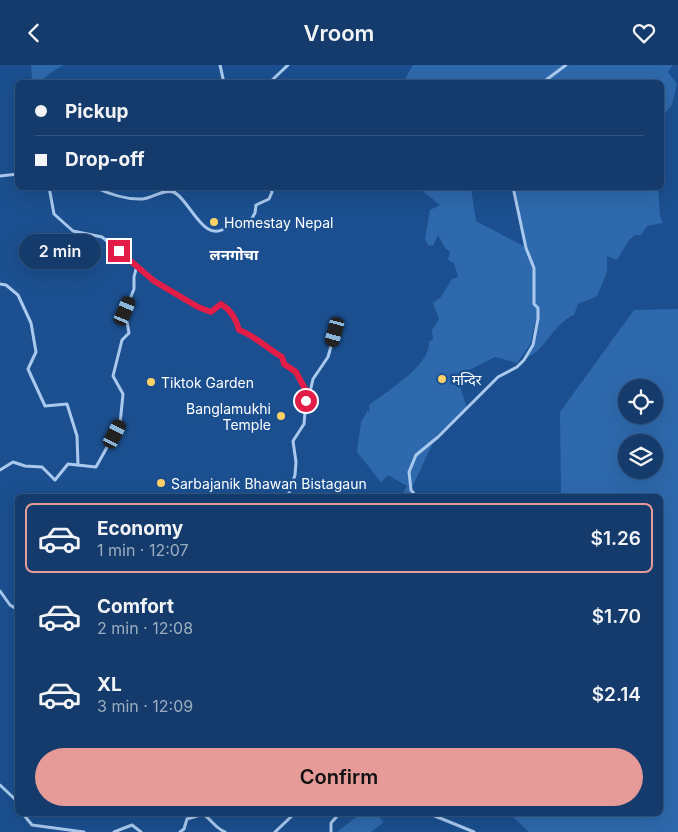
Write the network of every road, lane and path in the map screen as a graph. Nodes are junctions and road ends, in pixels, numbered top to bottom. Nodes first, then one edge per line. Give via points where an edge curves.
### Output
1 (220, 65) edge
2 (288, 65) edge
3 (566, 65) edge
4 (223, 80) edge
5 (272, 80) edge
6 (546, 80) edge
7 (15, 174) edge
8 (0, 176) edge
9 (50, 190) edge
10 (100, 190) edge
11 (271, 190) edge
12 (514, 190) edge
13 (174, 192) joint
14 (137, 265) junction
15 (0, 284) edge
16 (335, 332) dead end
17 (310, 392) junction
18 (78, 465) junction
19 (0, 470) edge
20 (289, 494) edge
21 (414, 494) edge
22 (0, 591) edge
23 (15, 609) edge
24 (0, 785) edge
25 (15, 799) edge
26 (24, 816) edge
27 (197, 816) edge
28 (206, 816) edge
29 (292, 816) edge
30 (337, 816) edge
31 (435, 816) edge
32 (84, 832) edge
33 (114, 832) edge
34 (140, 832) edge
35 (180, 832) edge
36 (225, 832) edge
37 (276, 832) edge
38 (331, 832) edge
39 (474, 832) edge

1 - 4 street
2 - 5 street
3 - 6 street
7 - 8 street
9 - 14 street via 54,213 73,231 102,237
10 - 13 street via 144,199 167,191
11 - 13 street via 269,199 256,205 246,228 229,225 220,231 199,222
12 - 21 street via 526,248 534,268 534,304 538,308 538,319 532,345 518,367 498,377 416,455 409,472
14 - 17 street via 154,281 198,307 211,312 221,304 224,306 236,319 239,330 282,357 284,364 296,372
14 - 18 street via 134,289 125,311 129,333 122,340 113,376 122,394 120,424 96,467
15 - 18 street via 18,295 30,323 36,352 28,369 45,406 67,403 77,436
16 - 17 street via 328,357 313,379
17 - 20 street via 304,424 293,441 295,475
18 - 19 street via 68,464 55,479 42,467 13,461
22 - 23 street
24 - 25 street
26 - 32 street via 32,825
27 - 35 street via 187,819
28 - 36 street via 216,828
29 - 37 street
30 - 38 street via 331,823
31 - 39 street
33 - 34 street via 132,825

